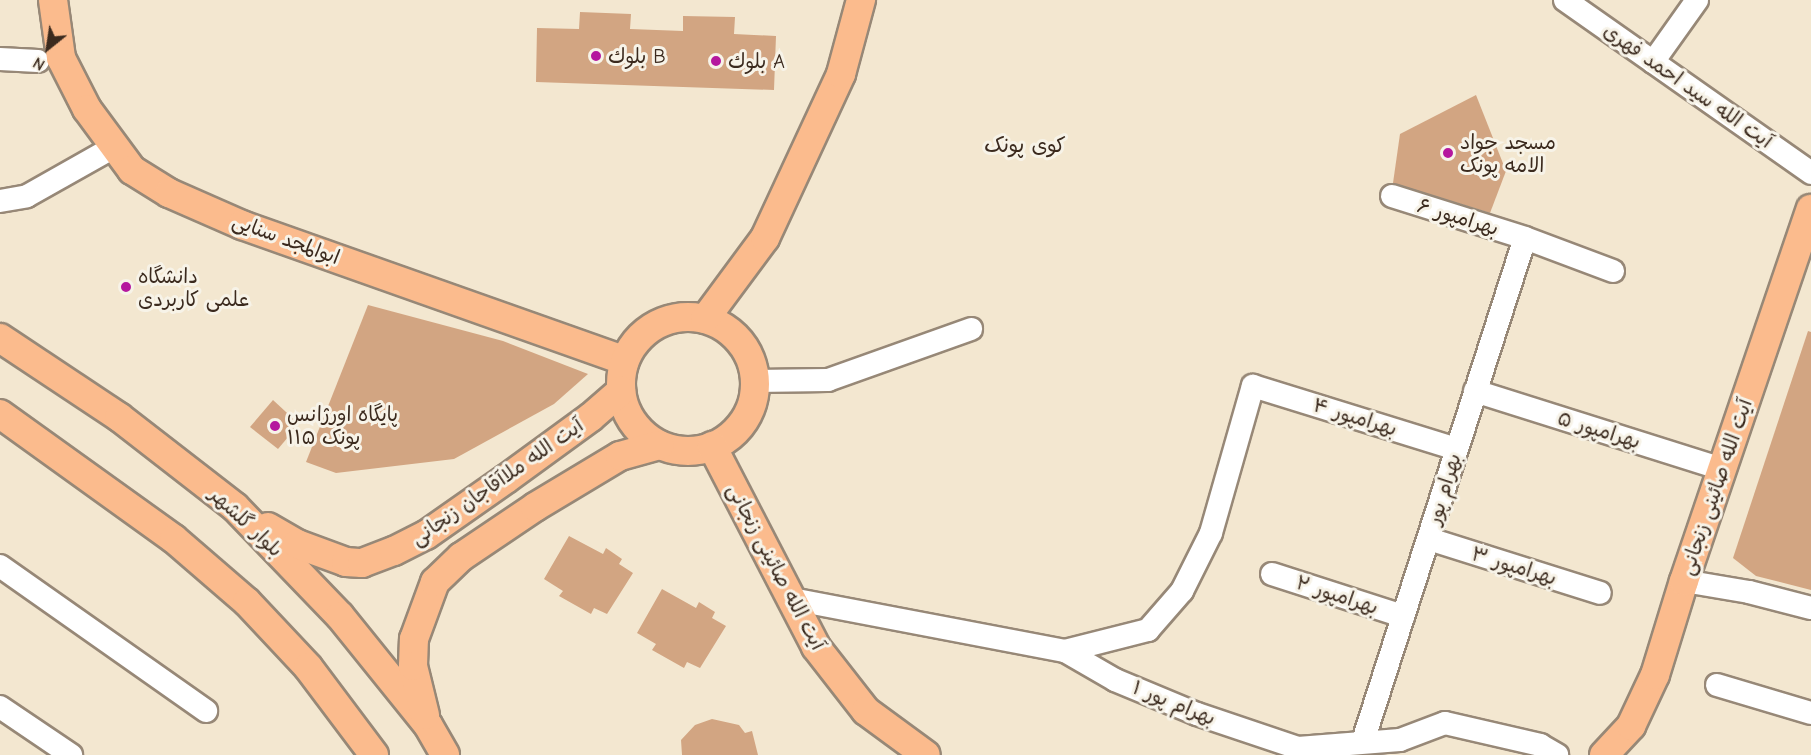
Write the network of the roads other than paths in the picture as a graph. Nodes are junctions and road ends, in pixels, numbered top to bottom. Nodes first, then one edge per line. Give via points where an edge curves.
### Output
1 (53, 0) edge
2 (861, 0) edge
3 (1565, 0) edge
4 (1697, 0) edge
5 (0, 58) edge
6 (38, 61) dead end
7 (1653, 62) junction
8 (114, 147) junction
9 (1811, 173) edge
10 (1392, 196) dead end
11 (0, 201) edge
12 (1811, 209) edge
13 (1525, 238) junction
14 (1613, 270) dead end
15 (705, 319) junction
16 (971, 329) dead end
17 (0, 338) edge
18 (625, 361) junction
19 (755, 381) junction
20 (621, 391) junction
21 (1475, 391) junction
22 (0, 414) edge
23 (660, 445) junction
24 (712, 446) junction
25 (1456, 448) junction
26 (1722, 469) junction
27 (235, 507) junction
28 (1429, 539) junction
29 (0, 566) edge
30 (1272, 574) dead end
31 (1684, 581) junction
32 (1600, 593) dead end
33 (792, 599) junction
34 (1811, 608) edge
35 (1402, 616) junction
36 (1065, 651) junction
37 (1717, 685) dead end
38 (0, 707) edge
39 (206, 711) dead end
40 (1811, 713) edge
41 (428, 725) junction
42 (1363, 741) junction
43 (71, 755) edge
44 (374, 755) edge
45 (445, 755) edge
46 (926, 755) edge
47 (1557, 755) edge
48 (1604, 755) edge

1 - 8 main road, ابوالمجد سنایی via 61,58 87,109
2 - 15 main road via 841,74 765,238
3 - 7 street, آیت الله سید احمد فهری
4 - 7 street
5 - 6 street
7 - 9 street, آیت الله سید احمد فهری
8 - 11 street via 27,196
8 - 18 main road, ابوالمجد سنایی via 132,170 169,193 242,225
10 - 13 street, بهرامپور ۶
12 - 26 main road, آیت الله صائینی زنجانی
13 - 14 street, بهرامپور ۶
13 - 21 street, بهرام پور
15 - 18 main road via 681,318 657,324 632,346
15 - 19 main road via 730,332 748,354
16 - 19 street via 828,380
17 - 27 main road, بلوار گلشهر via 119,417
18 - 20 main road
19 - 24 main road via 748,414 727,439
20 - 23 main road via 634,423
20 - 27 main road, آیت الله ملاآقاجان زنجانی via 591,417 426,534 363,563 329,558
21 - 25 street, بهرام پور
21 - 26 street, بهرامپور ۵
22 - 44 main road via 174,539 247,602 308,667
23 - 24 main road via 677,450
23 - 41 main road, آیت الله ملاآقاجان زنجانی via 620,456 535,507 461,557 435,582 414,639 413,666
24 - 33 main road, آیت الله صائینی زنجانی
25 - 28 street, بهرام پور
25 - 36 street, بهرامپور ۴ via 1253,386 1211,533 1182,591 1148,630
26 - 31 main road, آیت الله صائینی زنجانی
27 - 41 main road, بلوار گلشهر via 340,616
28 - 32 street, بهرامپور ۳
28 - 35 street, بهرام پور
29 - 39 street
30 - 35 street, بهرامپور ۲
31 - 34 street
31 - 48 main road, آیت الله صائینی زنجانی via 1655,675 1631,726
33 - 36 street, بهرام پور ۱
33 - 46 main road, آیت الله صائینی زنجانی via 816,647 866,711
35 - 42 street, بهرام پور
36 - 42 street, بهرام پور ۱ via 1115,680 1298,748
37 - 40 street
38 - 43 street
41 - 45 main road, بلوار گلشهر
42 - 47 street, بهرام پور ۱ via 1400,740 1445,723 1540,745

